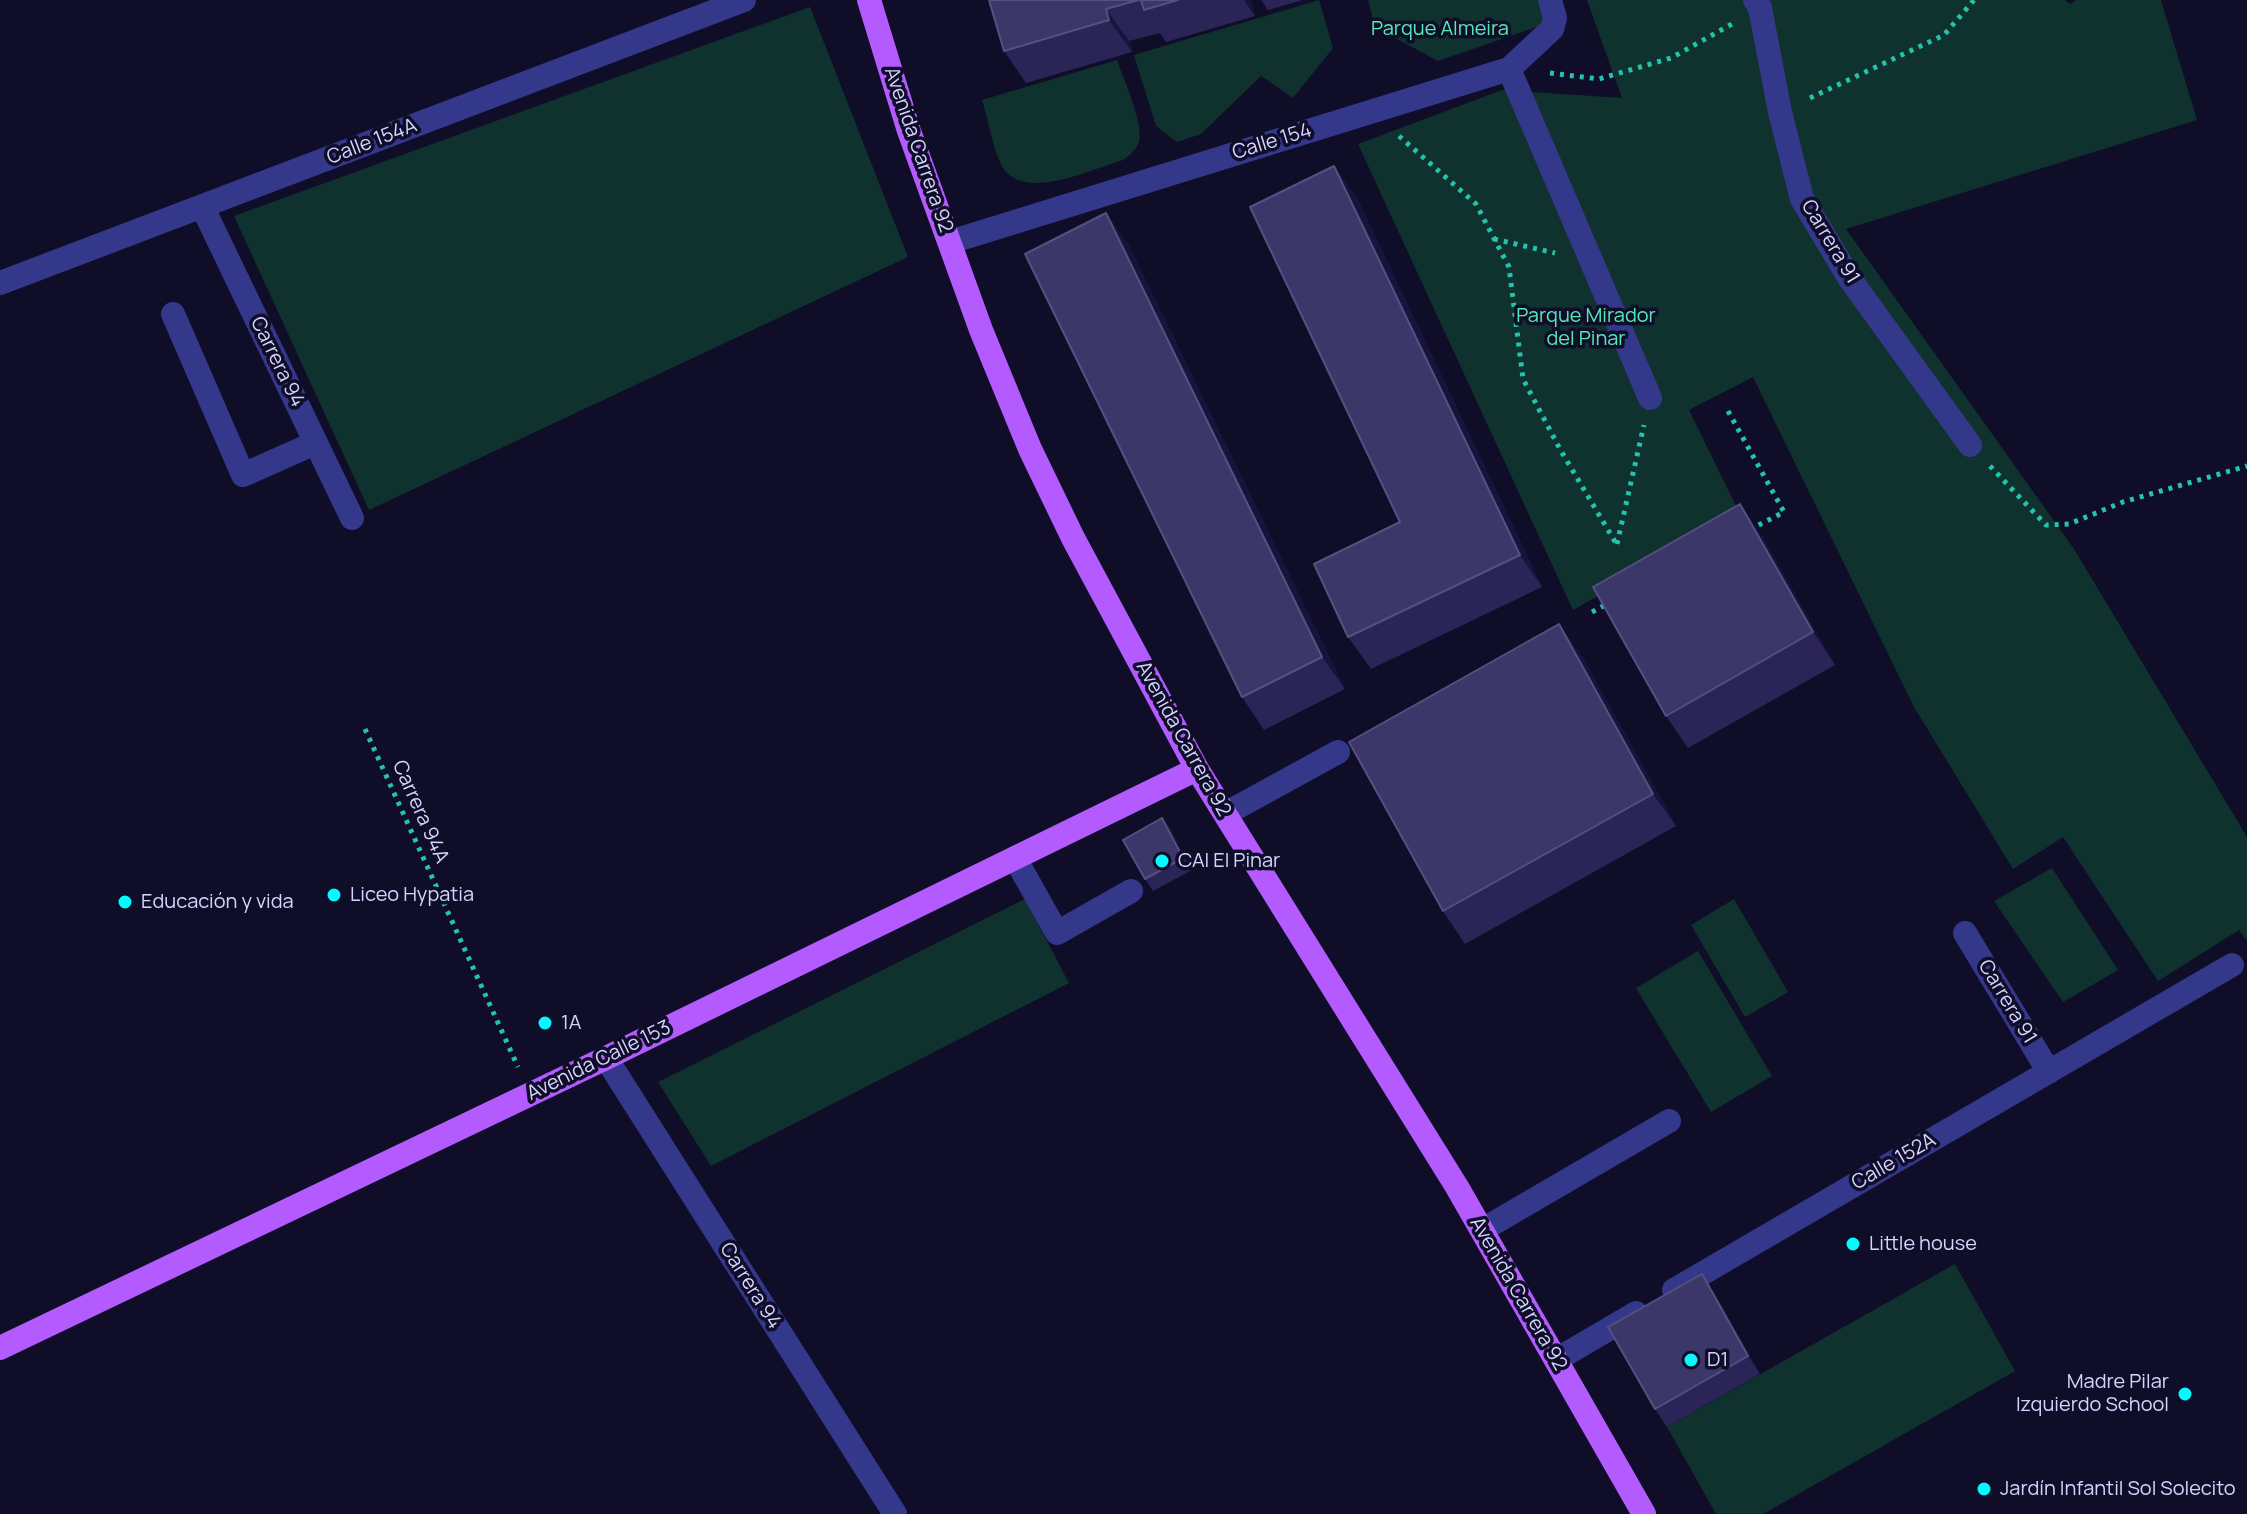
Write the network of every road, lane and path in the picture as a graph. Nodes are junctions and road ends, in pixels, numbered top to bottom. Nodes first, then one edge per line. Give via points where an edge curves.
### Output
1 (744, 0) edge
2 (869, 0) edge
3 (1550, 0) edge
4 (1974, 0) edge
5 (1757, 4) edge
6 (1509, 69) junction
7 (1372, 111) junction
8 (1780, 112) junction
9 (202, 206) junction
10 (1494, 239) junction
11 (950, 242) junction
12 (1591, 261) junction
13 (0, 283) edge
14 (173, 314) dead end
15 (1650, 398) joint
16 (1728, 411) dead end
17 (315, 443) junction
18 (1970, 445) joint
19 (2247, 466) edge
20 (352, 518) dead end
21 (1743, 533) edge
22 (1620, 598) edge
23 (1592, 612) edge
24 (365, 729) dead end
25 (1338, 752) dead end
26 (1197, 769) junction
27 (1225, 814) junction
28 (1015, 858) junction
29 (1131, 891) dead end
30 (1965, 933) dead end
31 (2232, 965) dead end
32 (606, 1058) junction
33 (519, 1069) dead end
34 (2049, 1072) junction
35 (1669, 1121) dead end
36 (1482, 1230) junction
37 (0, 1348) edge
38 (1556, 1360) junction
39 (895, 1514) edge
40 (1644, 1514) edge

1 - 9 street, Calle 154A
2 - 11 main road, Avenida Carrera 92
3 - 6 street, Calle 154 via 1552,29
4 - 8 path via 1944,35
5 - 6 path via 1671,58 1599,79
5 - 8 street, Carrera 91
6 - 7 street, Calle 154
6 - 12 street
7 - 10 path via 1476,204
7 - 11 street, Calle 154
8 - 18 street, Carrera 91 via 1802,199 1850,279
9 - 13 street, Calle 154A
9 - 17 street, Carrera 94
10 - 12 path
10 - 15 path via 1509,267 1523,379 1617,545
11 - 26 main road, Avenida Carrera 92 via 1030,449
12 - 15 street
14 - 17 street via 243,475
16 - 21 path via 1784,512
17 - 20 street, Carrera 94
18 - 19 path via 2046,525 2069,524 2123,502
22 - 23 path
24 - 33 path, Carrera 94A
25 - 27 street
26 - 27 main road, Avenida Carrera 92
26 - 28 main road, Avenida Calle 153
27 - 36 main road, Avenida Carrera 92
28 - 29 street via 1057,933
28 - 32 main road, Avenida Calle 153
30 - 34 street, Carrera 91
31 - 34 street, Calle 152A
32 - 37 main road, Avenida Calle 153
32 - 39 street, Carrera 94
34 - 38 street, Calle 152A
35 - 36 street
36 - 38 main road, Avenida Carrera 92
38 - 40 main road, Avenida Carrera 92

